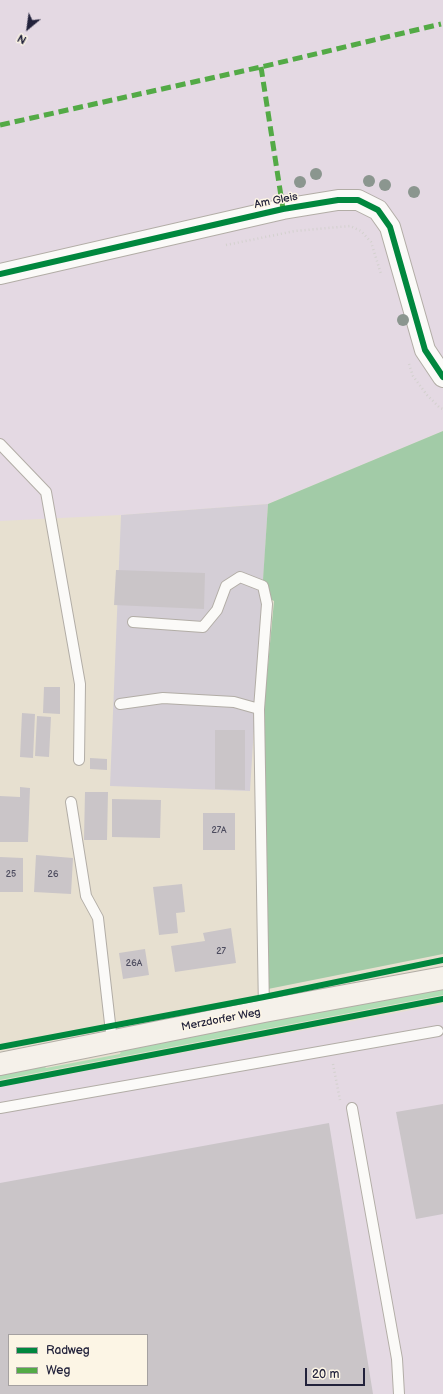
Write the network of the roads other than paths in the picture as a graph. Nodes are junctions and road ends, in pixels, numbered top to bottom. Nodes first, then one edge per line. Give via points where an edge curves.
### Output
1 (0, 274) edge
2 (443, 377) edge
3 (0, 444) edge
4 (133, 622) dead end
5 (120, 704) dead end
6 (259, 709) junction
7 (79, 760) dead end
8 (71, 802) dead end
9 (443, 978) edge
10 (264, 1012) junction
11 (438, 1031) dead end
12 (112, 1041) junction
13 (0, 1064) edge
14 (0, 1108) edge
15 (352, 1108) dead end
16 (399, 1394) edge

1 - 2 street, Am Gleis via 283,209 338,200 358,200 378,210 390,227 425,350
3 - 7 lane via 46,492 80,684
4 - 6 lane via 203,626 217,610 226,586 240,577 263,586 267,604
5 - 6 lane via 163,698 234,702
6 - 10 lane
8 - 12 lane via 86,896 98,918
9 - 10 street, Merzdorfer Weg
10 - 12 street, Merzdorfer Weg
11 - 14 lane
12 - 13 street, Merzdorfer Weg
15 - 16 lane via 397,1359

